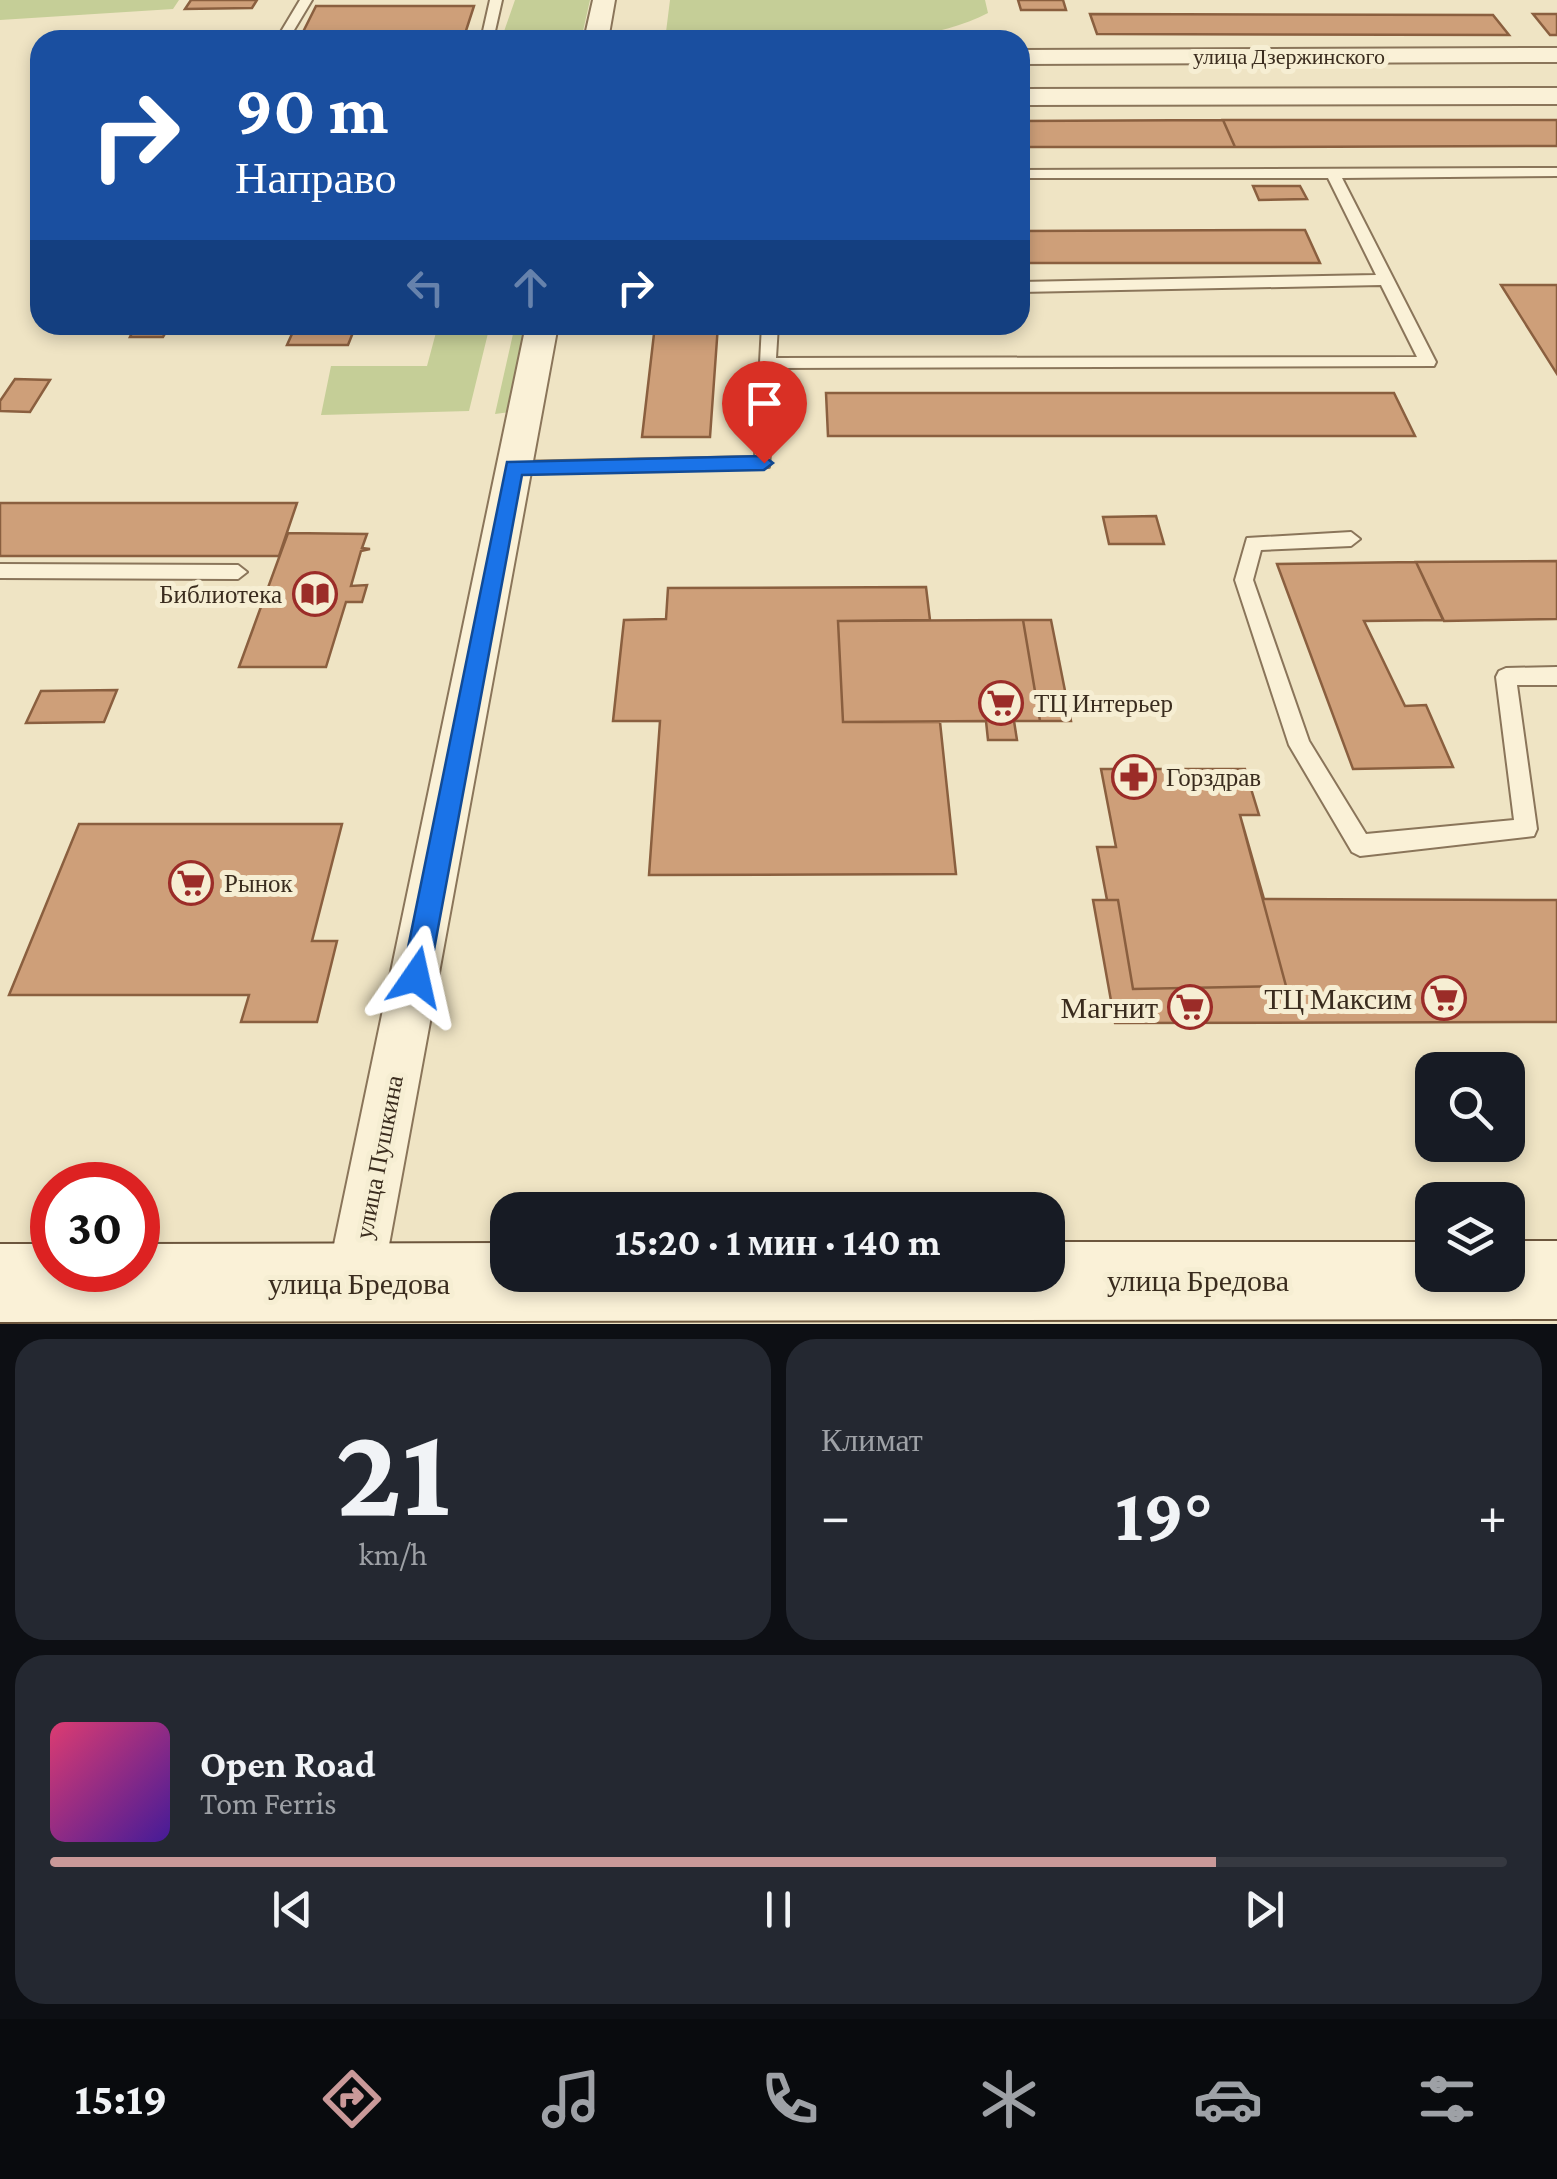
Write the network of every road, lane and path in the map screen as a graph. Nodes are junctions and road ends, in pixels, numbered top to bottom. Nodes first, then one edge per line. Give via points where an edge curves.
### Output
1 (306, 0) edge
2 (496, 0) edge
3 (604, 0) edge
4 (288, 30) edge
5 (488, 30) edge
6 (598, 30) edge
7 (1557, 55) edge
8 (1030, 57) edge
9 (1557, 75) edge
10 (1030, 76) edge
11 (1557, 96) edge
12 (1030, 97) edge
13 (1557, 172) edge
14 (1030, 174) edge
15 (1333, 174) junction
16 (1386, 280) junction
17 (1030, 287) edge
18 (540, 335) edge
19 (770, 335) edge
20 (770, 363) junction
21 (514, 468) junction
22 (1351, 539) dead end
23 (0, 571) edge
24 (238, 572) dead end
25 (1557, 676) edge
26 (1557, 1280) edge
27 (354, 1282) junction
28 (0, 1283) edge

1 - 4 lane
2 - 5 lane
3 - 6 street
7 - 8 street, улица Дзержинского
9 - 10 street, улица Дзержинского
11 - 12 street, улица Дзержинского
13 - 15 lane
14 - 15 lane
15 - 16 lane
16 - 17 lane
16 - 20 lane via 1428,362
18 - 21 street, улица Пушкина
19 - 20 lane
20 - 21 lane via 764,463
21 - 27 street, улица Пушкина
22 - 25 lane via 1254,543 1244,580 1300,745 1360,844 1526,829 1506,677
23 - 24 lane
26 - 27 street, улица Бредова via 1436,1295
27 - 28 street, улица Бредова

